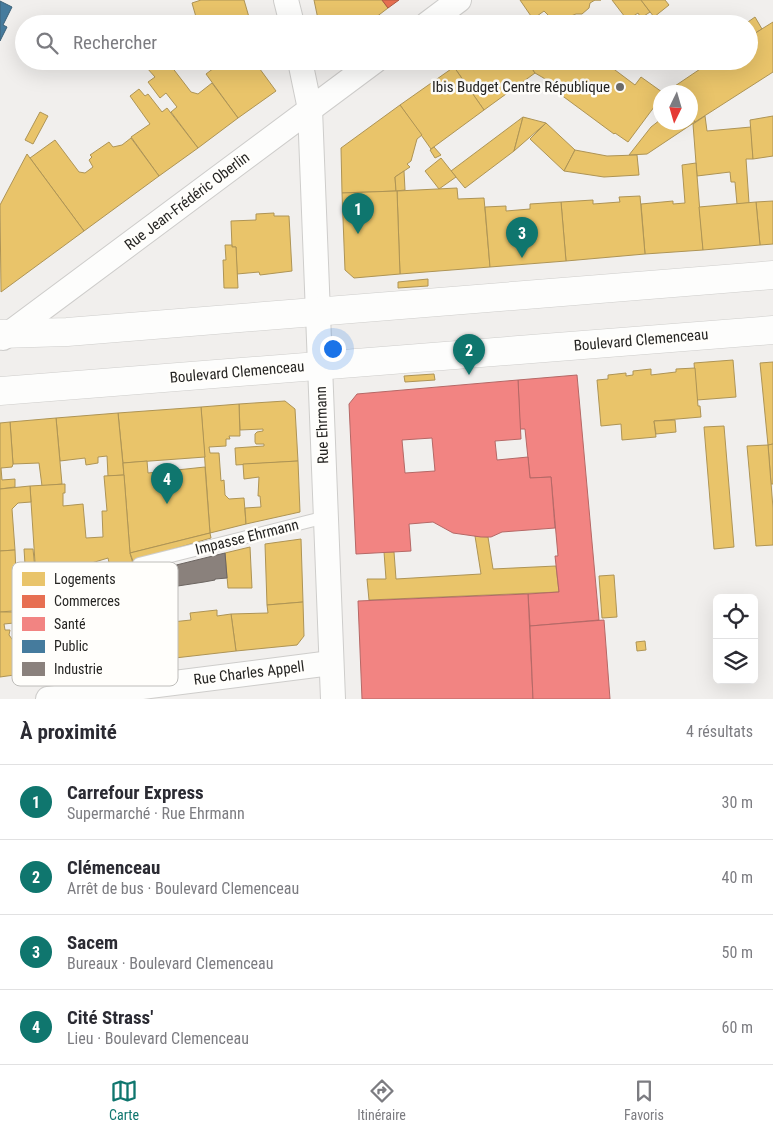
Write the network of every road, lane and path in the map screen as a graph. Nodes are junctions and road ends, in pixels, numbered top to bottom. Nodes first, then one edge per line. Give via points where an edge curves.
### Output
1 (286, 0) edge
2 (459, 0) edge
3 (290, 15) edge
4 (438, 15) edge
5 (302, 70) edge
6 (363, 70) edge
7 (310, 109) junction
8 (773, 275) edge
9 (318, 312) junction
10 (773, 330) edge
11 (3, 337) edge
12 (320, 366) junction
13 (0, 391) edge
14 (326, 517) junction
15 (146, 562) edge
16 (331, 663) junction
17 (178, 682) edge
18 (150, 686) edge
19 (48, 699) edge
20 (333, 699) edge

1 - 3 street
2 - 4 street
5 - 7 street, Rue Ehrmann
6 - 7 street, Rue Jean-Frédéric Oberlin
7 - 9 street, Rue Ehrmann
7 - 11 street, Rue Jean-Frédéric Oberlin
8 - 9 street
9 - 11 street
9 - 12 street, Rue Ehrmann
10 - 12 street, Boulevard Clemenceau
12 - 13 street, Boulevard Clemenceau
12 - 14 street, Rue Ehrmann
14 - 15 lane, Impasse Ehrmann
14 - 16 street, Rue Ehrmann
16 - 17 street, Rue Charles Appell
16 - 20 street, Rue Ehrmann
18 - 19 street, Rue Charles Appell

